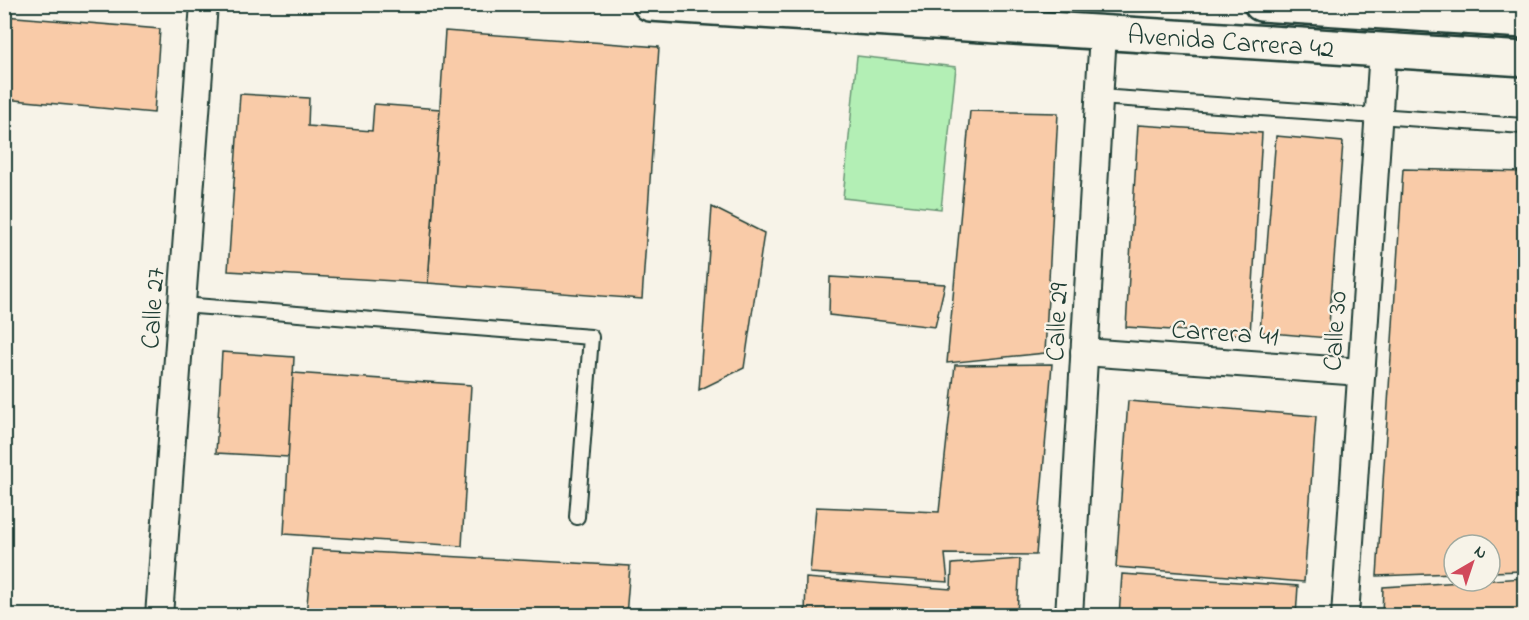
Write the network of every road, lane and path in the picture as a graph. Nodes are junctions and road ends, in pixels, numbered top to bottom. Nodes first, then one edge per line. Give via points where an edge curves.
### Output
1 (204, 4) edge
2 (650, 4) edge
3 (1261, 4) edge
4 (1356, 10) junction
5 (1524, 21) edge
6 (1103, 33) junction
7 (1203, 39) junction
8 (1383, 50) junction
9 (1524, 59) edge
10 (1099, 97) junction
11 (1378, 115) junction
12 (1524, 126) edge
13 (182, 305) junction
14 (1084, 352) junction
15 (1361, 372) junction
16 (577, 517) dead end
17 (159, 615) edge
18 (1069, 615) edge
19 (1345, 615) edge

1 - 13 street, Calle 27
2 - 6 highway, Avenida Carrera 42
3 - 4 highway, Avenida Carrera 42
4 - 5 highway, Avenida Carrera 42
4 - 7 highway
6 - 7 highway, Avenida Carrera 42
6 - 10 street, Calle 29
7 - 8 highway, Avenida Carrera 42
8 - 9 highway, Avenida Carrera 42
8 - 11 street, Calle 30
10 - 11 lane
10 - 14 street, Calle 29
11 - 12 lane
11 - 15 street, Calle 30
13 - 16 lane via 591,337
13 - 17 street, Calle 27
14 - 15 street, Carrera 41
14 - 18 street, Calle 29
15 - 19 street, Calle 30

